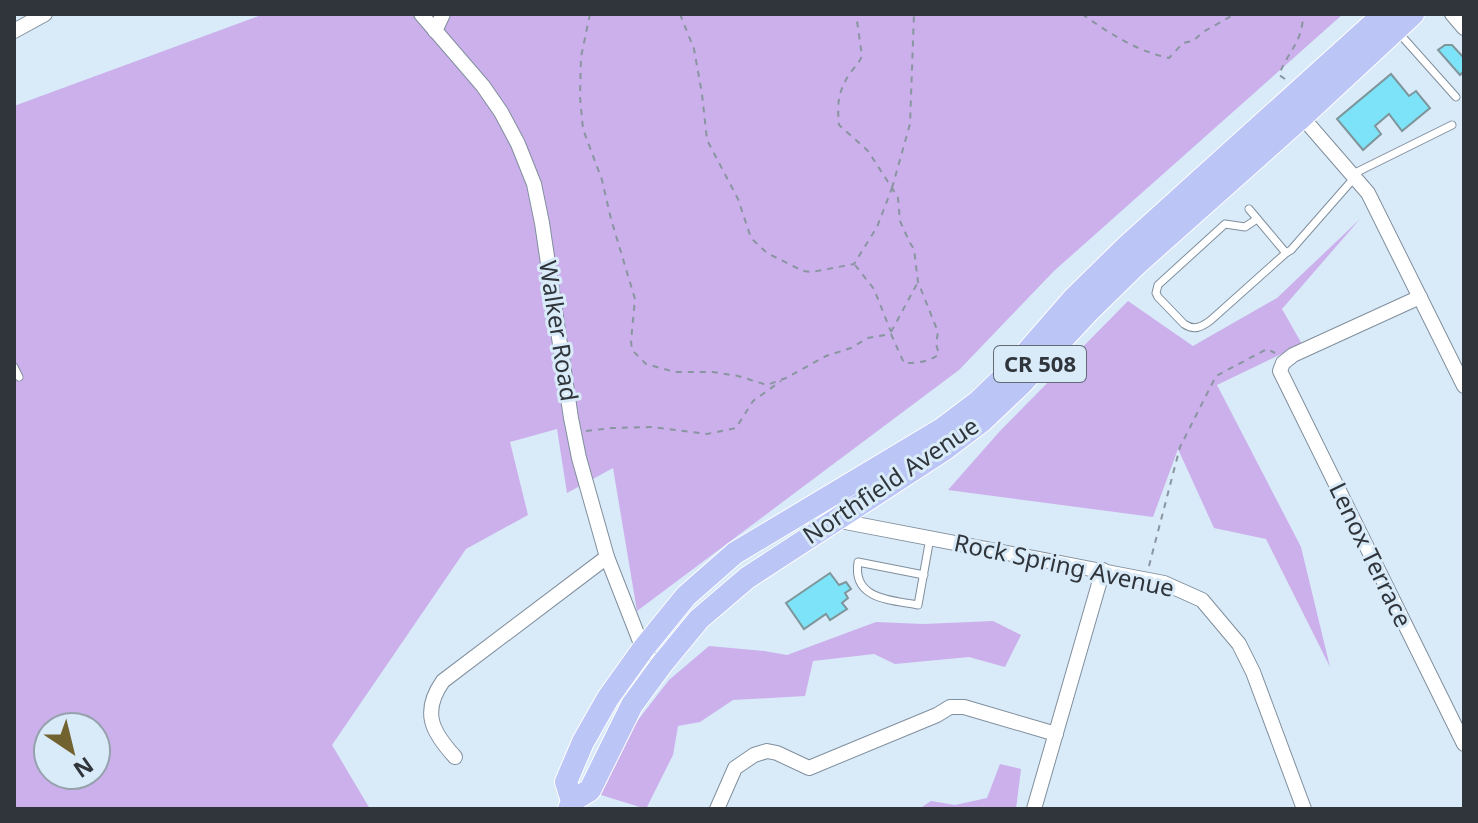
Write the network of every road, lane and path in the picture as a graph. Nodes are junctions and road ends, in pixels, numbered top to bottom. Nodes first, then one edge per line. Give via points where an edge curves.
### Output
1 (45, 14) edge
2 (421, 14) edge
3 (443, 14) edge
4 (590, 14) edge
5 (680, 14) edge
6 (856, 14) edge
7 (914, 14) edge
8 (1082, 14) edge
9 (1236, 14) edge
10 (1251, 14) edge
11 (1303, 14) edge
12 (1413, 14) edge
13 (1452, 14) edge
14 (1390, 22) edge
15 (1464, 28) edge
16 (14, 31) edge
17 (435, 31) junction
18 (1456, 97) dead end
19 (1293, 101) junction
20 (1452, 125) dead end
21 (1354, 176) junction
22 (1223, 181) junction
23 (892, 188) junction
24 (1249, 209) dead end
25 (1257, 219) junction
26 (1286, 253) junction
27 (854, 264) junction
28 (918, 282) junction
29 (1420, 297) junction
30 (891, 334) junction
31 (1285, 362) junction
32 (14, 367) edge
33 (19, 377) dead end
34 (786, 378) junction
35 (1464, 386) edge
36 (580, 432) dead end
37 (864, 501) junction
38 (829, 510) junction
39 (883, 529) junction
40 (930, 538) junction
41 (607, 557) junction
42 (1103, 570) junction
43 (924, 575) junction
44 (1146, 579) junction
45 (643, 649) junction
46 (662, 664) junction
47 (1056, 734) junction
48 (1464, 744) edge
49 (455, 757) dead end
50 (571, 805) edge
51 (717, 809) edge
52 (1034, 809) edge
53 (1304, 809) edge

1 - 16 street
2 - 17 street, Walker Road
3 - 17 street
4 - 34 path via 581,57 583,129 635,299 632,350 646,364 675,372 713,372 767,385
5 - 27 path via 694,49 707,140 738,199 751,238 767,253 803,271
6 - 23 path via 862,56 837,100 839,125 868,151
7 - 23 path via 910,124
8 - 9 path via 1119,39 1169,58 1183,43
9 - 10 path
11 - 19 path via 1301,35 1279,75
12 - 14 main road, Northfield Avenue / CR 508
13 - 15 street
14 - 18 lane
14 - 19 main road, Northfield Avenue / CR 508
17 - 41 street, Walker Road via 501,112 534,184 571,418
19 - 21 street
19 - 22 main road, Northfield Avenue / CR 508
20 - 21 lane
21 - 26 lane
21 - 29 street via 1368,193
22 - 37 main road, Northfield Avenue / CR 508 via 982,421
22 - 38 main road, Northfield Avenue / CR 508 via 1125,248 979,401
23 - 27 path via 877,227
23 - 28 path via 914,249
24 - 25 lane
25 - 26 lane
25 - 26 lane via 1245,227 1225,224 1158,285 1158,297 1189,328 1199,327
27 - 30 path via 874,289
28 - 30 path
28 - 30 path via 938,332 939,354 904,363
29 - 31 street
29 - 35 street
30 - 34 path via 844,348
31 - 44 path via 1267,349 1216,376 1180,447
31 - 48 street, Lenox Terrace via 1282,378
32 - 33 lane
34 - 36 path via 753,401 736,428 707,434 652,427
37 - 38 main road, Northfield Avenue / CR 508
37 - 39 street via 870,517
38 - 39 street, Rock Spring Avenue
38 - 45 main road, Northfield Avenue / CR 508 via 735,553 686,596
38 - 46 main road, Northfield Avenue / CR 508 via 699,619
39 - 40 street, Rock Spring Avenue
40 - 42 street, Rock Spring Avenue
40 - 43 lane
41 - 45 street, Walker Road
41 - 49 street via 443,681 431,718 439,739
42 - 44 street, Rock Spring Avenue
42 - 47 street
43 - 43 lane via 918,605 875,597 863,587 856,570 858,562
44 - 53 street, Rock Spring Avenue via 1202,600 1239,644
45 - 46 street
45 - 50 main road, Northfield Avenue / CR 508 via 583,742 566,782
46 - 50 main road, Northfield Avenue / CR 508 via 632,705 590,790
47 - 51 street via 950,707 809,768 777,753 754,755 735,768
47 - 52 street

